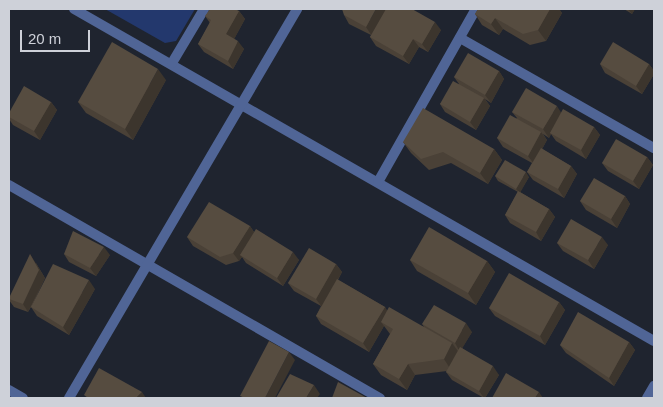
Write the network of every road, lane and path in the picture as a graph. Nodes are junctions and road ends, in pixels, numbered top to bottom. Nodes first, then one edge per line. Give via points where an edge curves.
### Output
1 (74, 9) edge
2 (204, 9) edge
3 (297, 9) edge
4 (476, 9) edge
5 (460, 38) junction
6 (172, 63) junction
7 (243, 103) junction
8 (654, 148) edge
9 (378, 182) junction
10 (9, 185) edge
11 (146, 263) junction
12 (654, 341) edge
13 (654, 386) edge
14 (9, 390) edge
15 (23, 398) edge
16 (68, 398) edge
17 (380, 398) edge
18 (647, 398) edge

1 - 6 street
2 - 6 street
3 - 7 street
4 - 5 street
5 - 8 street
5 - 9 street
6 - 7 street
7 - 9 street
7 - 11 street
9 - 12 street
10 - 11 street
11 - 16 street
11 - 17 street
13 - 18 street
14 - 15 street

